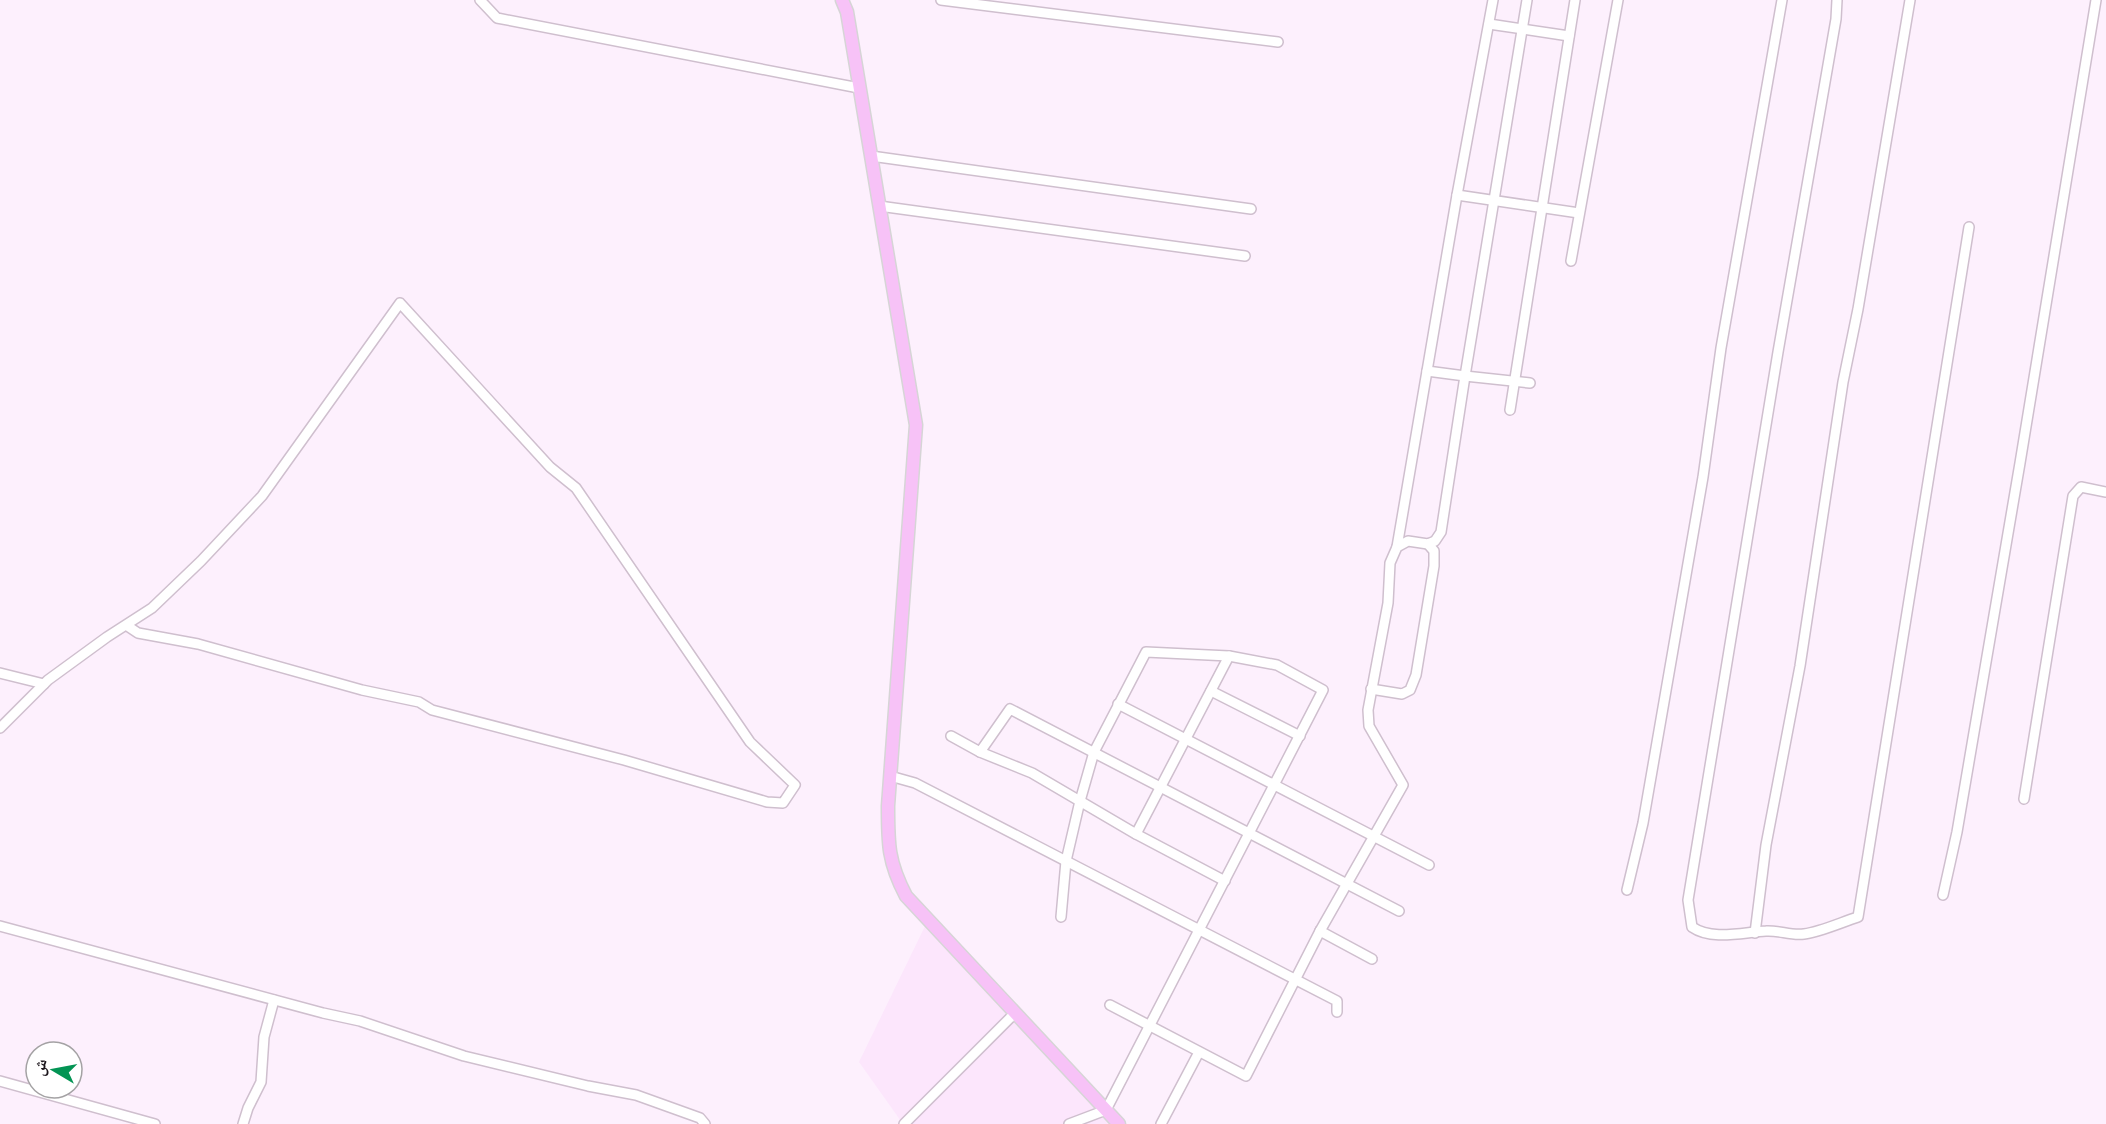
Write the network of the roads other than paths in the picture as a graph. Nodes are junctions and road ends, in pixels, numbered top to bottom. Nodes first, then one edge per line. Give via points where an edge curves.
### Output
1 (480, 0) edge
2 (842, 0) edge
3 (941, 0) edge
4 (1493, 0) edge
5 (1527, 0) edge
6 (1575, 0) edge
7 (1617, 0) edge
8 (1782, 0) edge
9 (1837, 0) edge
10 (1910, 0) edge
11 (2096, 0) edge
12 (1489, 24) junction
13 (1523, 29) junction
14 (1569, 36) junction
15 (1278, 42) dead end
16 (859, 88) junction
17 (871, 156) junction
18 (1457, 195) junction
19 (1494, 200) junction
20 (879, 206) junction
21 (1251, 208) dead end
22 (1542, 208) junction
23 (1579, 213) junction
24 (1970, 227) dead end
25 (1245, 256) dead end
26 (1571, 261) dead end
27 (1428, 371) junction
28 (1465, 376) junction
29 (1514, 381) junction
30 (1530, 383) dead end
31 (1510, 410) dead end
32 (2106, 492) edge
33 (1428, 544) junction
34 (1397, 547) junction
35 (126, 625) junction
36 (1229, 656) junction
37 (0, 673) edge
38 (44, 684) junction
39 (1371, 689) junction
40 (1211, 691) junction
41 (1118, 704) junction
42 (0, 728) edge
43 (951, 736) dead end
44 (1300, 736) junction
45 (1185, 739) junction
46 (980, 752) junction
47 (1094, 752) junction
48 (890, 776) junction
49 (1274, 785) junction
50 (1160, 787) junction
51 (2024, 799) dead end
52 (1080, 801) junction
53 (1249, 833) junction
54 (1136, 834) junction
55 (1372, 836) junction
56 (1066, 861) junction
57 (1429, 865) dead end
58 (1225, 881) junction
59 (1347, 884) junction
60 (1628, 890) dead end
61 (1943, 895) dead end
62 (1399, 911) dead end
63 (1061, 917) dead end
64 (0, 926) edge
65 (1199, 930) junction
66 (1320, 931) junction
67 (1755, 933) junction
68 (1372, 958) dead end
69 (1295, 979) junction
70 (274, 1000) junction
71 (1110, 1005) dead end
72 (1337, 1012) dead end
73 (1015, 1013) junction
74 (1149, 1026) junction
75 (1199, 1052) junction
76 (0, 1081) edge
77 (1106, 1110) junction
78 (156, 1124) edge
79 (243, 1124) edge
80 (705, 1124) edge
81 (904, 1124) edge
82 (1069, 1124) edge
83 (1119, 1124) edge
84 (1161, 1124) edge

1 - 16 street via 497,18
2 - 16 main road
3 - 15 street
4 - 12 street
5 - 13 street
6 - 14 street
7 - 23 street
8 - 60 street via 1721,348 1703,477
9 - 67 street via 1688,900 1692,927 1697,931
10 - 67 street via 1843,382 1800,666 1766,845
11 - 61 street via 2020,464
12 - 13 street
12 - 18 street
13 - 14 street
13 - 19 street
14 - 22 street
16 - 17 main road
17 - 20 main road
17 - 21 street
18 - 19 street
18 - 27 street
19 - 22 street
19 - 28 street
20 - 25 street
20 - 48 main road via 916,425
22 - 23 street
22 - 29 street
23 - 26 street
24 - 67 street via 1858,917 1804,934
27 - 28 street
27 - 34 street
28 - 29 street
28 - 33 street via 1441,532
29 - 30 street
29 - 31 street
32 - 51 street via 2081,487 2073,496
33 - 34 street via 1407,541
33 - 39 street via 1434,551 1434,566 1416,675 1410,690 1402,694
34 - 39 street via 1390,563 1388,603
35 - 35 street via 138,633 198,644 419,702 432,710 767,802 783,802 795,785 750,742 576,488 550,467 400,303 262,496 152,608
35 - 38 street
36 - 40 street
36 - 41 street via 1146,652
36 - 44 street via 1277,665 1323,690
37 - 38 street
38 - 42 street
39 - 55 street via 1369,726 1403,785
40 - 44 street
40 - 45 street
41 - 45 street
41 - 47 street
43 - 46 street
44 - 49 street
45 - 49 street
45 - 50 street
46 - 47 street via 1010,709
46 - 52 street via 1032,773
47 - 50 street
47 - 52 street
48 - 56 street via 915,783
48 - 73 main road via 890,858 906,896
49 - 53 street
49 - 55 street
50 - 53 street
50 - 54 street
52 - 54 street
52 - 56 street
53 - 58 street
53 - 59 street
54 - 58 street
55 - 57 street
55 - 59 street
56 - 63 street
56 - 65 street
58 - 65 street
59 - 62 street
59 - 66 street
64 - 70 street
65 - 69 street
65 - 74 street
66 - 68 street
66 - 69 street
69 - 72 street via 1337,1001
69 - 75 street via 1246,1076
70 - 79 street via 264,1037 261,1082
70 - 80 street via 360,1021 464,1056 636,1095 700,1118
71 - 74 street
73 - 77 main road
73 - 81 street
74 - 75 street
74 - 77 street
75 - 84 street
76 - 78 street
77 - 82 street
77 - 83 main road

